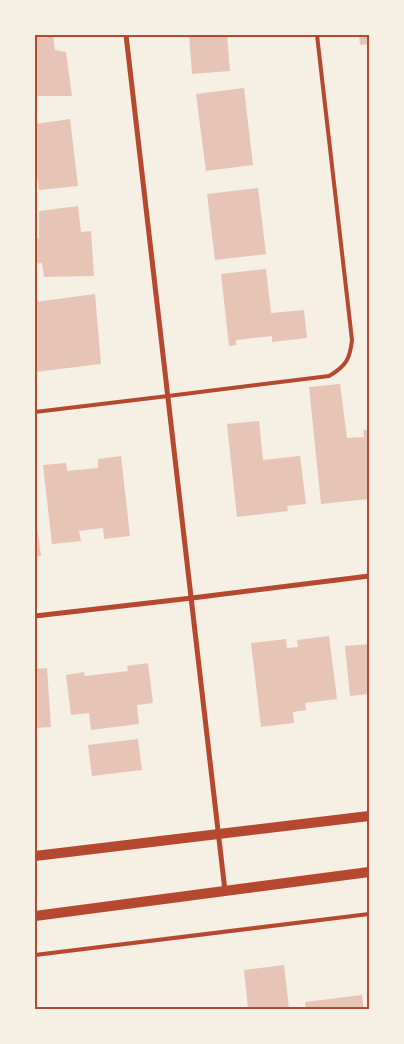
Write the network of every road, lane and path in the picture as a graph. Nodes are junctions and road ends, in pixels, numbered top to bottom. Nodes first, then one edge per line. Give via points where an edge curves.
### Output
1 (126, 35) edge
2 (317, 35) edge
3 (168, 396) junction
4 (35, 412) edge
5 (369, 576) edge
6 (192, 598) junction
7 (35, 616) edge
8 (369, 816) edge
9 (219, 834) junction
10 (35, 856) edge
11 (369, 872) edge
12 (225, 891) junction
13 (369, 914) edge
14 (35, 916) edge
15 (35, 955) edge

1 - 3 street
2 - 3 lane via 352,340 350,355 340,369 329,376
3 - 4 lane
3 - 6 street
5 - 6 street
6 - 7 street
6 - 9 street
8 - 9 main road
9 - 10 main road
9 - 12 street
11 - 12 main road
12 - 14 main road
13 - 15 lane

